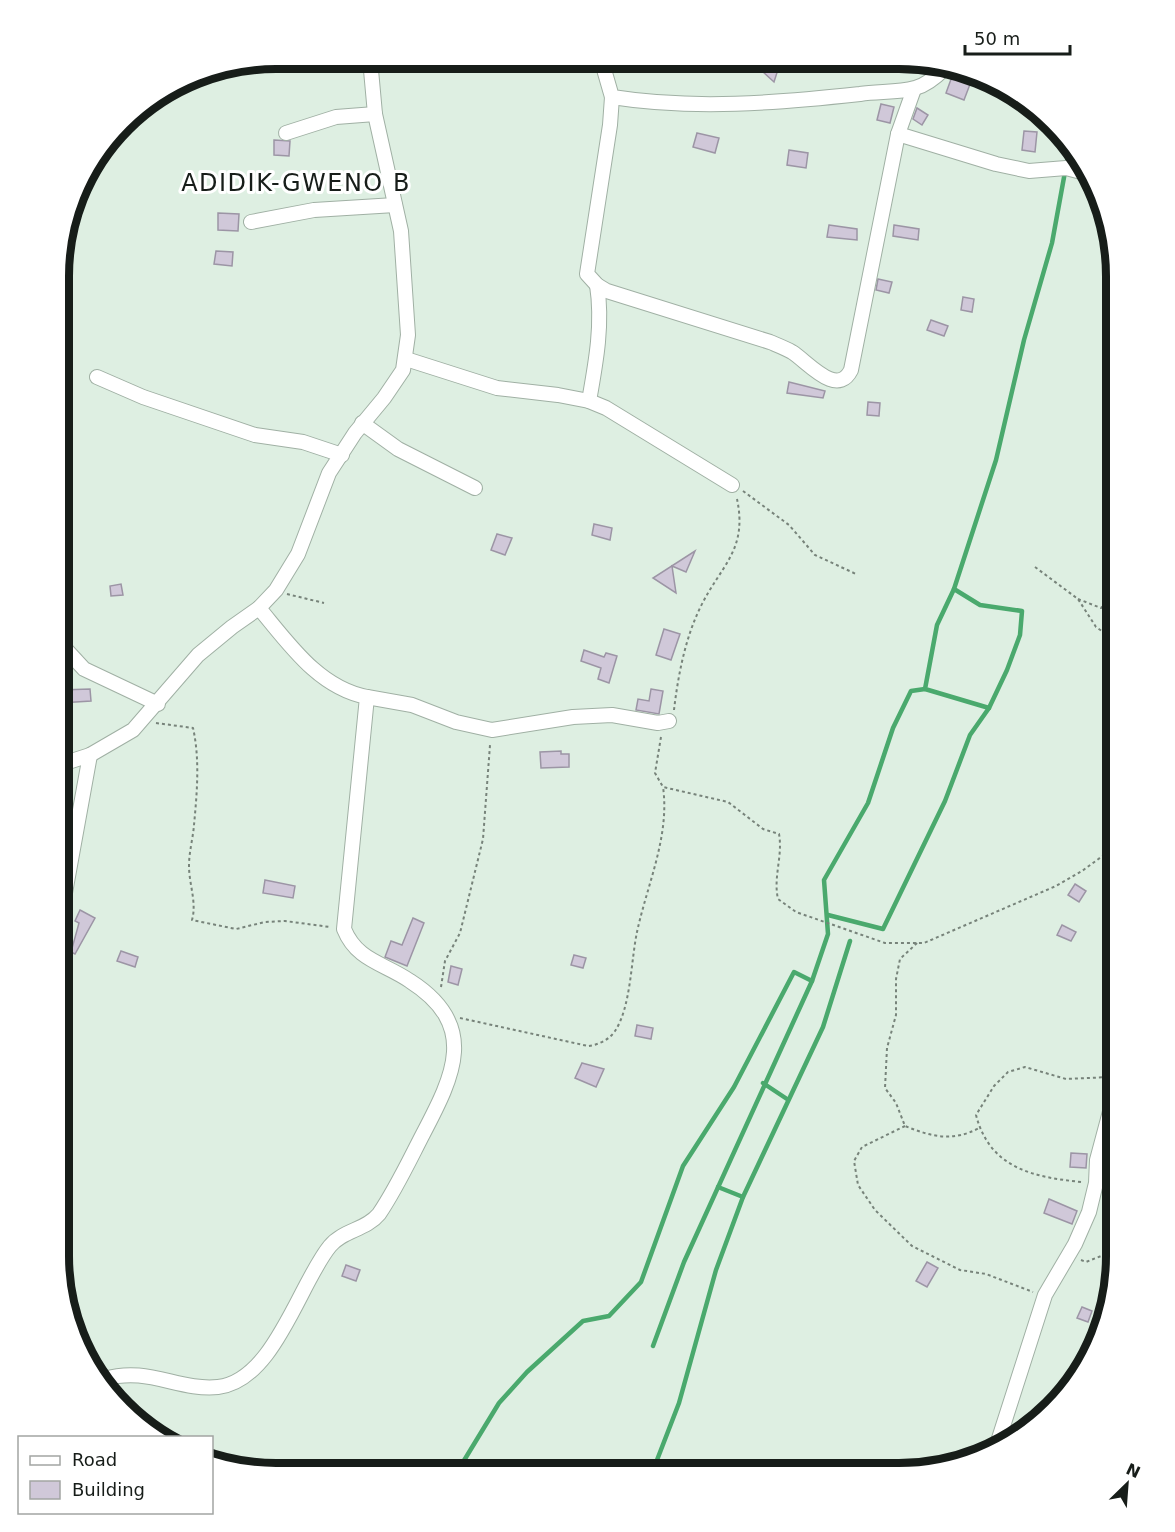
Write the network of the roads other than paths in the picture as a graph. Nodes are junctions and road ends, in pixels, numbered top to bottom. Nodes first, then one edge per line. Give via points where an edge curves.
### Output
1 (371, 69) edge
2 (604, 69) edge
3 (939, 74) edge
4 (914, 89) junction
5 (612, 97) junction
6 (375, 114) junction
7 (286, 133) dead end
8 (898, 134) junction
9 (1077, 171) edge
10 (395, 205) junction
11 (250, 222) dead end
12 (597, 285) junction
13 (406, 358) junction
14 (97, 377) dead end
15 (590, 401) junction
16 (362, 423) junction
17 (342, 455) junction
18 (732, 485) road end
19 (476, 488) dead end
20 (260, 608) junction
21 (69, 653) edge
22 (368, 697) junction
23 (158, 704) junction
24 (669, 721) road end
25 (90, 755) junction
26 (69, 762) edge
27 (69, 871) edge
28 (1106, 1124) edge
29 (110, 1379) edge
30 (1000, 1436) edge

1 - 6 street
2 - 5 street
3 - 4 street
4 - 5 street via 702,105
4 - 8 street
5 - 12 street via 587,274
6 - 7 street via 336,117
6 - 10 street
8 - 9 street via 1029,171
8 - 12 street via 850,370 844,380 827,379 792,352 753,335 660,309
10 - 11 street via 314,210
10 - 13 street via 401,231
12 - 15 street via 601,312
13 - 15 street via 497,388
13 - 16 street via 399,377
14 - 17 street via 255,435 303,442
15 - 18 street
16 - 17 street
16 - 19 street via 398,449
17 - 20 street via 329,473 298,554
20 - 22 street via 285,641 333,685
20 - 23 street via 198,655
21 - 23 street via 84,669
22 - 24 street via 412,705 456,722 492,730 612,715 658,723
22 - 29 street via 344,929 356,951 406,978 438,1003 455,1039 452,1074 406,1168 374,1221 331,1245 288,1324 253,1367 220,1387 193,1386 149,1375
23 - 25 street via 133,730
25 - 26 street
25 - 27 street
28 - 30 street via 1096,1160 1096,1183 1089,1212 1045,1295

